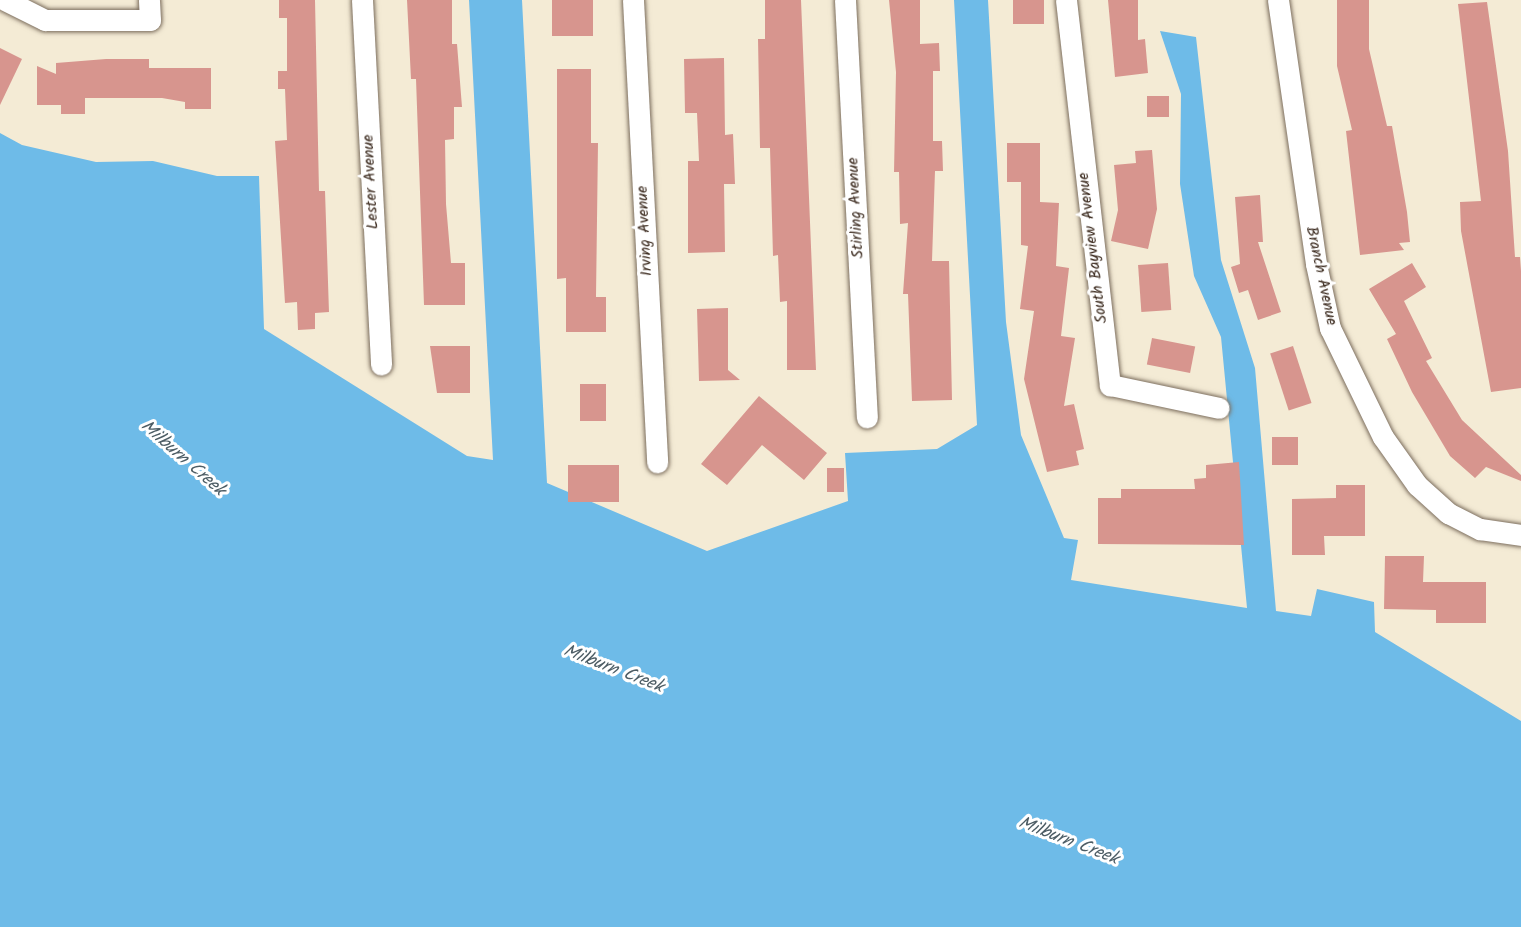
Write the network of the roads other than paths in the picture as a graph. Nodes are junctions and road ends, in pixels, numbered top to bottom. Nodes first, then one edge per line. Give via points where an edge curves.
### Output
1 (5, 0) edge
2 (149, 0) edge
3 (362, 0) edge
4 (633, 0) edge
5 (844, 0) edge
6 (1065, 0) edge
7 (1278, 0) edge
8 (381, 364) dead end
9 (1219, 408) dead end
10 (867, 417) dead end
11 (657, 462) dead end
12 (1521, 535) edge

1 - 2 street via 45,20 150,20
3 - 8 street, Lester Avenue
4 - 11 street, Irving Avenue
5 - 10 street, Stirling Avenue
6 - 9 street, South Bayview Avenue via 1110,385
7 - 12 street, Branch Avenue via 1316,264 1330,328 1383,437 1417,486 1448,513 1480,529

